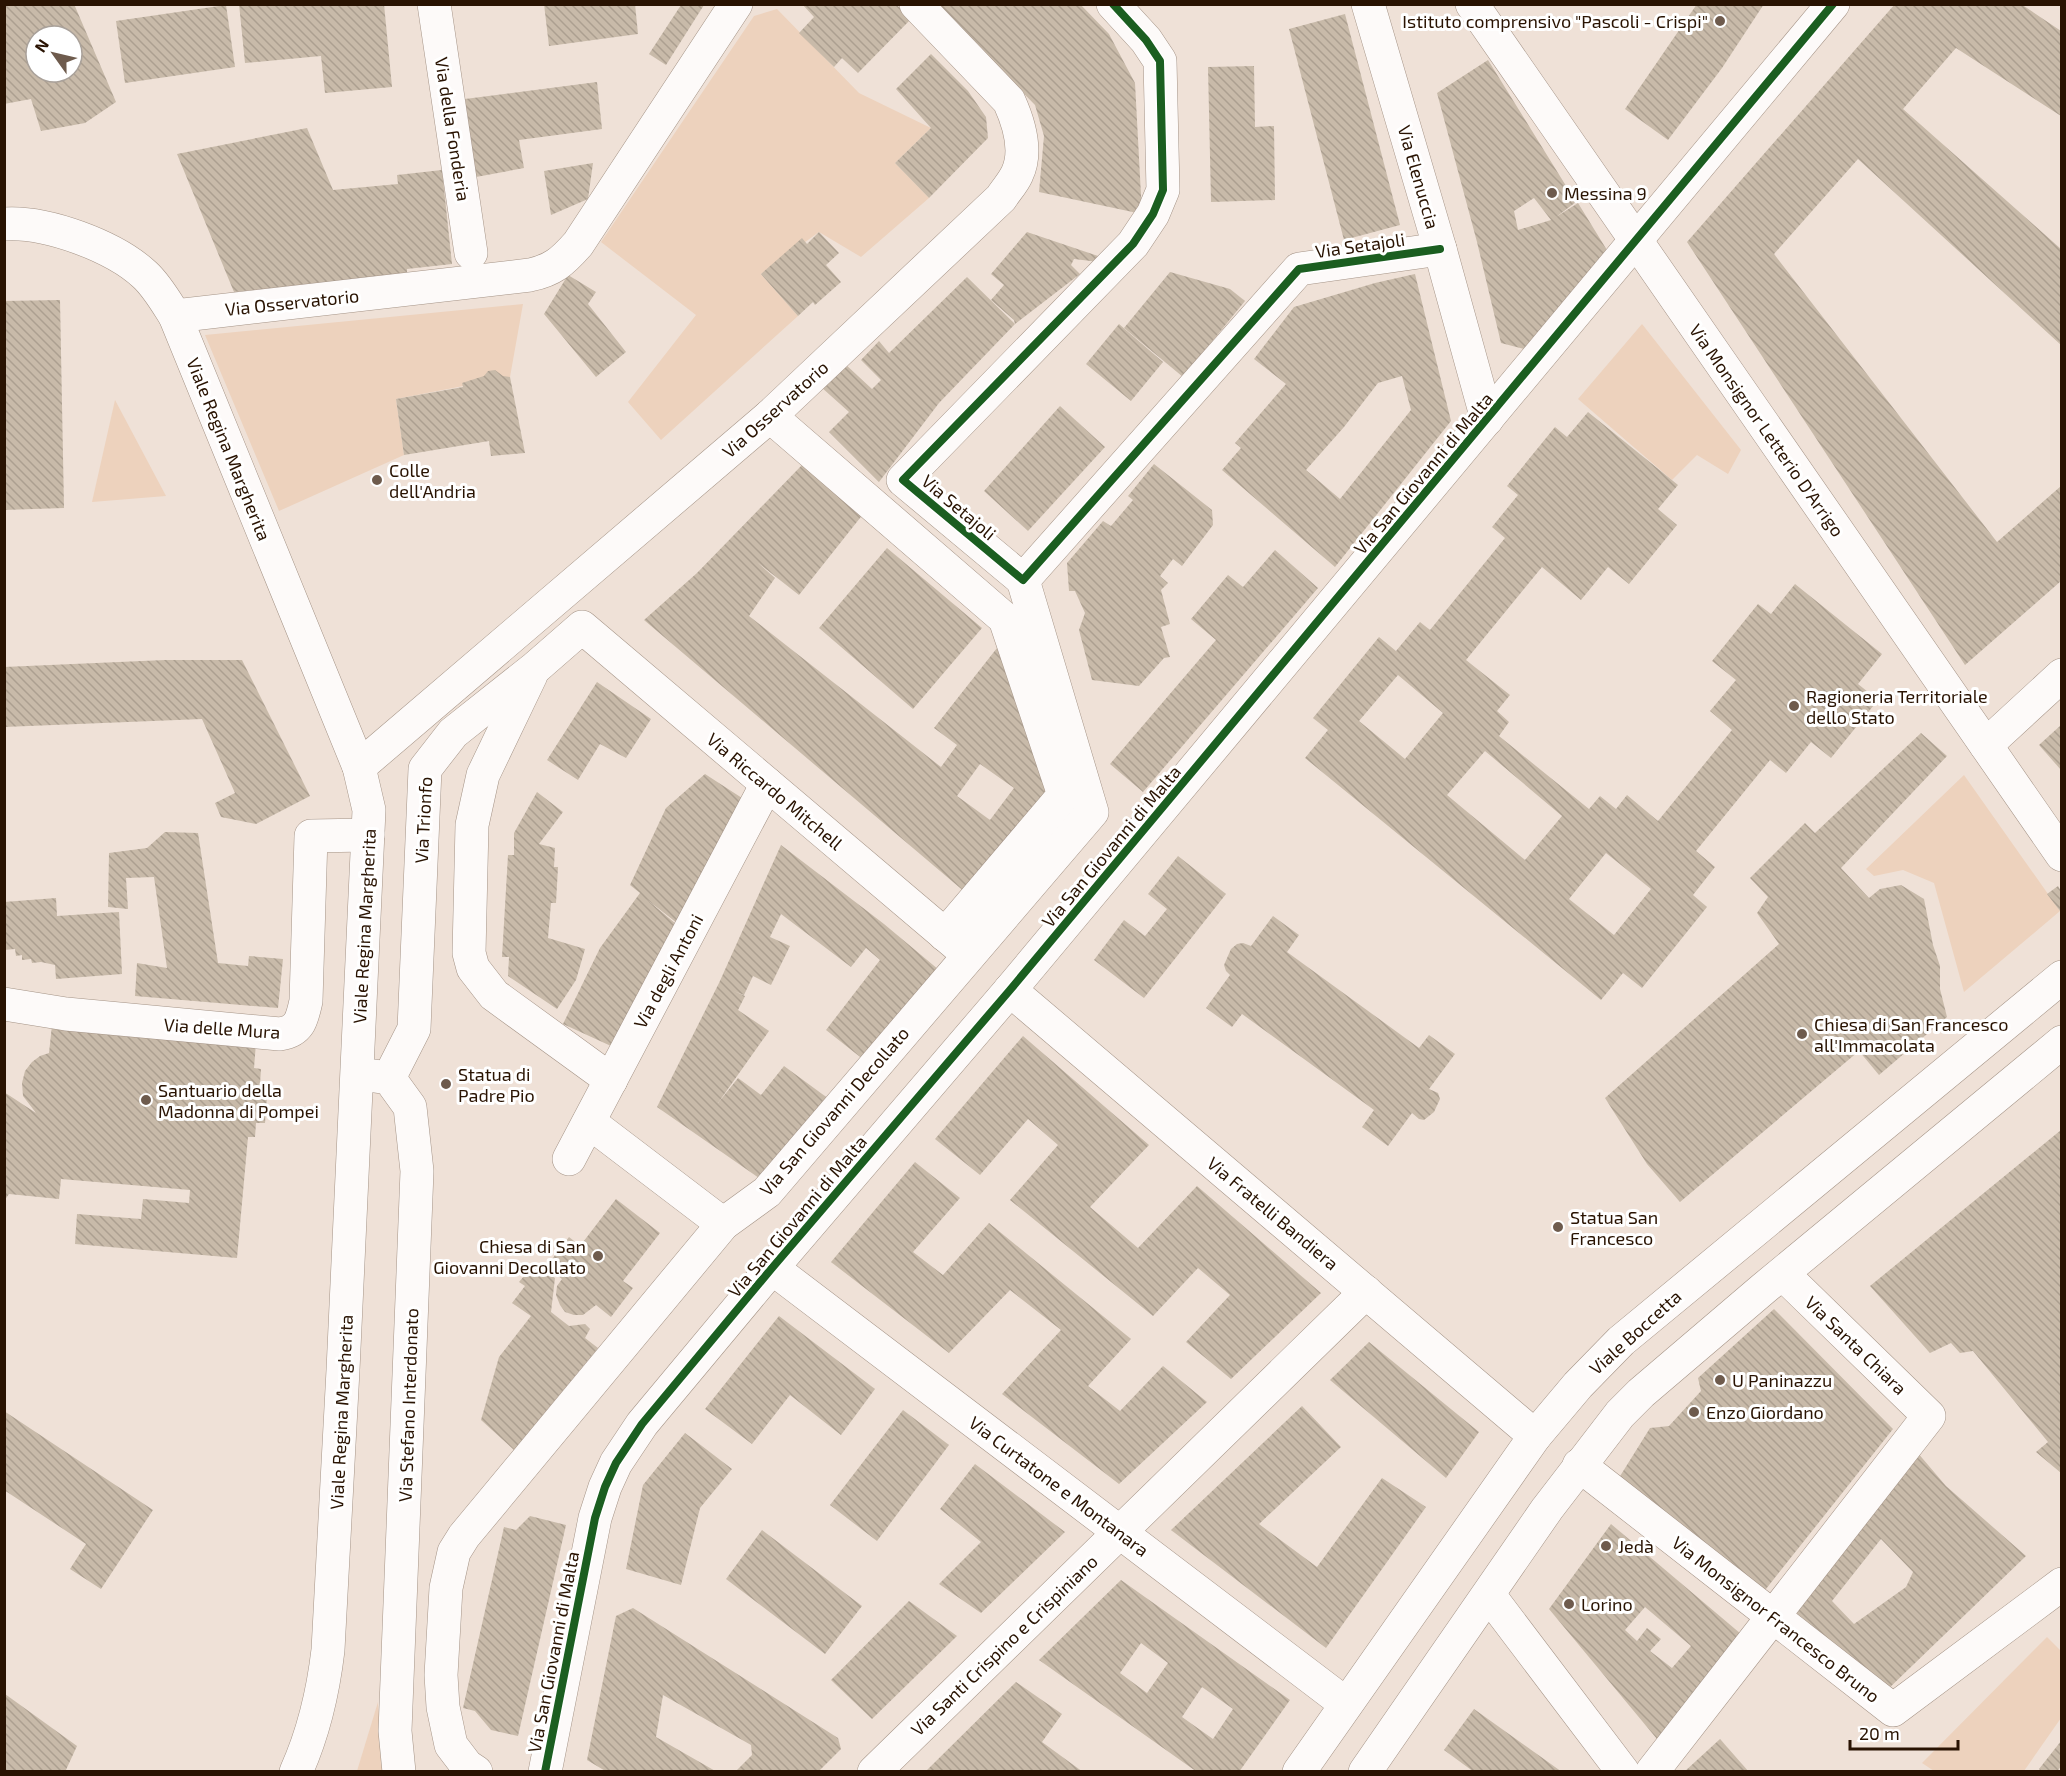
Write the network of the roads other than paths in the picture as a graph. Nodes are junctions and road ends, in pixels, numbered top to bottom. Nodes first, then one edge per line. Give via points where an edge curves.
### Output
1 (434, 4) edge
2 (736, 4) edge
3 (916, 4) edge
4 (1113, 4) edge
5 (1368, 4) edge
6 (1472, 4) edge
7 (1833, 4) edge
8 (4, 224) edge
9 (1636, 241) junction
10 (1440, 249) junction
11 (471, 253) dead end
12 (175, 316) junction
13 (770, 417) junction
14 (1488, 419) junction
15 (1023, 580) junction
16 (582, 627) joint
17 (534, 668) junction
18 (2061, 675) edge
19 (1986, 745) junction
20 (359, 767) junction
21 (767, 784) junction
22 (368, 836) junction
23 (2061, 855) edge
24 (957, 945) junction
25 (2061, 977) edge
26 (1010, 990) junction
27 (4, 1004) edge
28 (2061, 1042) edge
29 (357, 1074) junction
30 (389, 1078) junction
31 (610, 1080) junction
32 (589, 1122) junction
33 (569, 1159) dead end
34 (723, 1224) junction
35 (772, 1268) junction
36 (1783, 1274) junction
37 (1366, 1292) junction
38 (1535, 1436) junction
39 (1579, 1465) junction
40 (1120, 1532) junction
41 (2061, 1584) edge
42 (1489, 1595) junction
43 (1773, 1616) junction
44 (1346, 1704) junction
45 (296, 1772) edge
46 (399, 1772) edge
47 (476, 1772) edge
48 (545, 1772) edge
49 (874, 1772) edge
50 (1299, 1772) edge
51 (1365, 1772) edge
52 (1623, 1772) edge
53 (1652, 1772) edge

1 - 11 street, Via della Fonderia
2 - 12 street, Via Osservatorio via 578,244 548,271
3 - 13 street, Via Osservatorio via 1009,101 1018,121 1022,163 1001,198
4 - 15 street, Via Setajoli via 1160,61 1163,190 1154,214 1133,244 903,480
5 - 10 street, Via Elenuccia
6 - 9 street, Via Monsignor Letterio D'Arrigo
7 - 9 street, Via San Giovanni di Malta
8 - 12 street, Viale Regina Margherita via 50,229 122,258 146,275
9 - 14 street, Via San Giovanni di Malta
9 - 19 street, Via Monsignor Letterio D'Arrigo
10 - 14 street, Via Elenuccia
10 - 15 street, Via Setajoli via 1299,269
12 - 20 street, Viale Regina Margherita
13 - 20 street, Via Osservatorio
13 - 24 street via 1005,619 1064,795
14 - 26 street, Via San Giovanni di Malta
15 - 24 street, Via San Giovanni Decollato via 1092,812
16 - 17 street, Via Trionfo
16 - 21 street, Via Riccardo Mitchell
17 - 30 street, Via Trionfo via 453,733 425,769 414,1029
17 - 31 street via 483,775 475,806 469,952 473,968 494,995
18 - 19 street
19 - 23 street, Via Monsignor Letterio D'Arrigo
20 - 22 street, Viale Regina Margherita via 369,810
21 - 24 street, Via Riccardo Mitchell
21 - 31 street, Via degli Antoni
22 - 27 street, Via delle Mura via 311,836 306,1001 299,1025 290,1033 66,1014
22 - 29 street, Viale Regina Margherita
24 - 34 street, Via San Giovanni Decollato via 767,1192
25 - 38 street, Viale Boccetta via 1622,1341
26 - 35 street, Via San Giovanni di Malta
26 - 37 street, Via Fratelli Bandiera
28 - 36 street
29 - 30 street
29 - 45 street, Viale Regina Margherita via 328,1650 316,1722
30 - 46 street, Via Stefano Interdonato via 410,1107 417,1171 395,1731
31 - 32 street, Via degli Antoni
32 - 33 street, Via degli Antoni
32 - 34 street
34 - 47 street, Via San Giovanni Decollato via 454,1552 446,1588 443,1707 452,1745
35 - 40 street, Via Curtatone e Montanara
35 - 48 street, Via San Giovanni di Malta via 642,1424 616,1462 588,1548
36 - 39 street via 1641,1393
36 - 43 street, Via Santa Chiara via 1929,1416
37 - 38 street, Via Fratelli Bandiera
37 - 40 street, Via Santi Crispino e Crispiniano
38 - 44 street, Viale Boccetta
39 - 42 street
39 - 43 street, Via Monsignor Francesco Bruno
40 - 44 street, Via Curtatone e Montanara
40 - 49 street, Via Santi Crispino e Crispiniano
41 - 43 street, Via Monsignor Francesco Bruno via 1893,1710
42 - 51 street
42 - 52 street
43 - 53 street
44 - 50 street, Viale Boccetta

